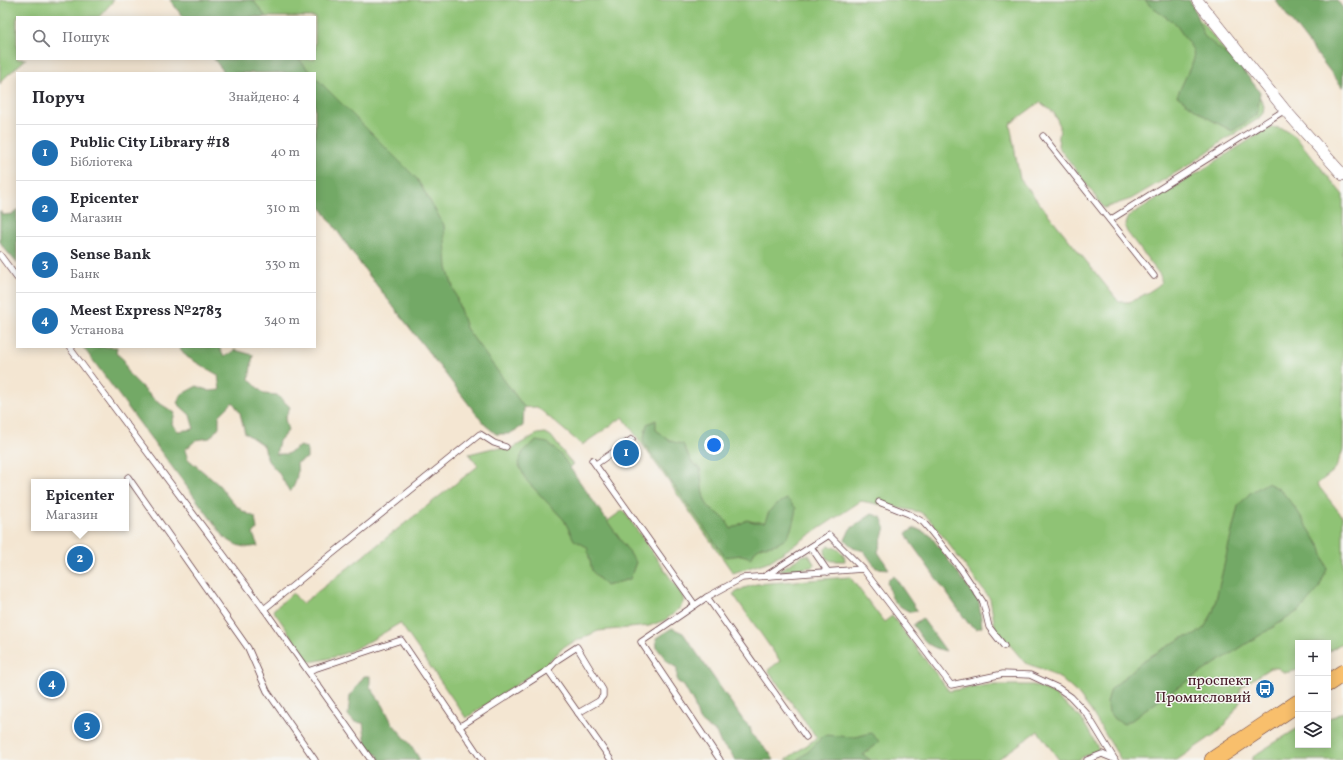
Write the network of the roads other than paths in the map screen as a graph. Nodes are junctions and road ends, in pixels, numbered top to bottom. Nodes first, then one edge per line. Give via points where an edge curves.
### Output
1 (1197, 0) edge
2 (1285, 110) junction
3 (1043, 136) dead end
4 (1339, 165) edge
5 (1343, 176) edge
6 (1110, 220) junction
7 (0, 255) edge
8 (1154, 276) dead end
9 (16, 277) edge
10 (70, 348) edge
11 (632, 438) dead end
12 (506, 447) dead end
13 (128, 477) dead end
14 (879, 502) dead end
15 (811, 547) junction
16 (863, 569) junction
17 (828, 572) junction
18 (767, 576) junction
19 (707, 597) junction
20 (695, 605) junction
21 (264, 609) junction
22 (1004, 646) dead end
23 (548, 670) junction
24 (308, 672) junction
25 (1343, 673) edge
26 (1331, 681) edge
27 (1295, 705) edge
28 (578, 713) junction
29 (460, 727) junction
30 (806, 737) dead end
31 (315, 760) edge
32 (370, 760) edge
33 (482, 760) edge
34 (611, 760) edge
35 (720, 760) edge
36 (1087, 760) edge
37 (1114, 760) edge
38 (1214, 760) edge

1 - 2 street
2 - 4 street
2 - 6 lane
3 - 6 lane
4 - 5 street
6 - 8 lane
7 - 9 lane
10 - 21 lane
11 - 20 lane via 594,462
12 - 21 lane via 480,434
13 - 31 lane via 248,648 267,692
14 - 22 lane via 923,522 961,569 983,602 989,627
15 - 16 lane via 829,535
15 - 17 lane
15 - 18 lane
16 - 17 lane
16 - 37 lane via 951,684 1003,674 1030,675 1058,688 1087,714
17 - 18 lane
18 - 19 lane via 742,578
19 - 20 lane
19 - 30 lane
20 - 35 lane via 640,642
21 - 24 lane
23 - 28 lane
23 - 28 lane via 557,660 577,647 603,690 603,696 599,701
23 - 29 lane
24 - 29 lane via 401,640
24 - 32 lane
25 - 26 main road
27 - 38 main road
28 - 34 lane
29 - 33 lane
36 - 37 lane via 1102,754

